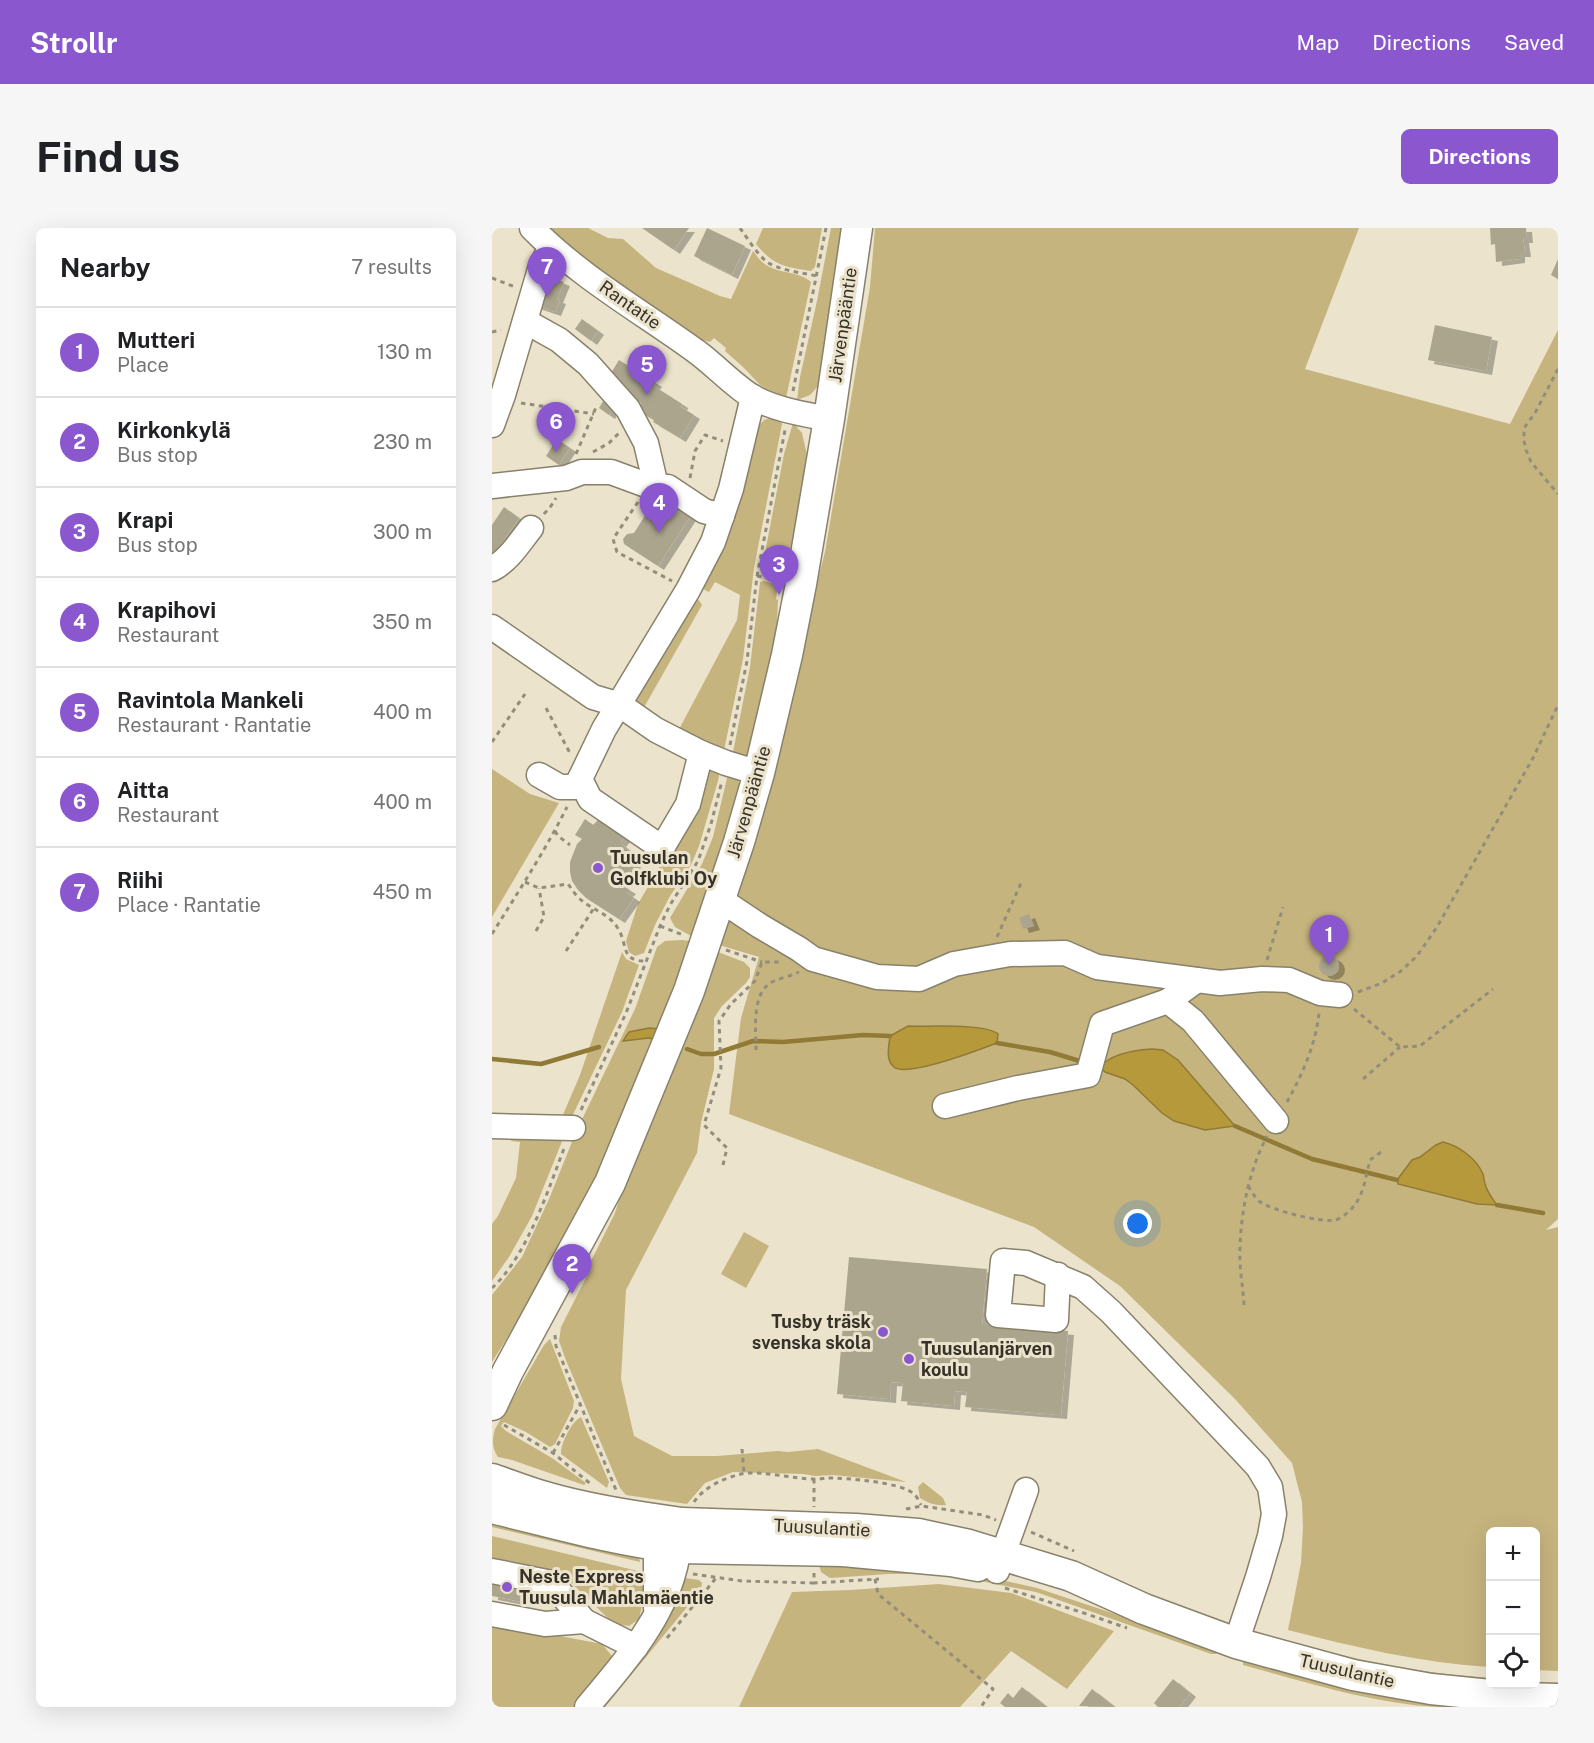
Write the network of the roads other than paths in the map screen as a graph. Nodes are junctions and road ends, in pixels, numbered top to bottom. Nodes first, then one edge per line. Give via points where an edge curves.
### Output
1 (532, 228) edge
2 (857, 228) edge
3 (551, 247) junction
4 (525, 321) junction
5 (753, 397) junction
6 (829, 419) junction
7 (492, 425) edge
8 (492, 486) edge
9 (652, 486) junction
10 (722, 516) junction
11 (531, 528) dead end
12 (492, 569) edge
13 (492, 627) edge
14 (620, 705) junction
15 (702, 753) junction
16 (759, 773) junction
17 (539, 775) dead end
18 (580, 780) junction
19 (721, 900) junction
20 (1197, 980) junction
21 (1330, 994) road end
22 (1168, 1001) junction
23 (945, 1106) dead end
24 (1276, 1121) road end
25 (492, 1126) edge
26 (573, 1128) road end
27 (1058, 1275) dead end
28 (500, 1382) edge
29 (497, 1414) edge
30 (492, 1479) edge
31 (1026, 1490) dead end
32 (492, 1508) edge
33 (673, 1529) junction
34 (492, 1571) edge
35 (1000, 1571) junction
36 (492, 1614) edge
37 (584, 1621) junction
38 (1236, 1643) junction
39 (636, 1647) junction
40 (1558, 1699) edge
41 (587, 1707) edge

1 - 3 street, Rantatie
2 - 6 main road, Järvenpääntie
3 - 4 street via 541,266
3 - 5 street, Rantatie
4 - 7 street
4 - 9 street via 560,340 588,364 628,409 646,443
5 - 6 street, Rantatie via 789,411
5 - 10 street
6 - 16 main road, Järvenpääntie via 787,655
8 - 9 street via 566,478 582,472 611,472
9 - 10 street via 668,487 704,511
10 - 14 street via 688,590
11 - 12 street
13 - 14 street via 593,697
14 - 15 street via 656,730
14 - 18 street
15 - 16 street
15 - 18 street via 688,804 662,848 590,799
16 - 19 main road, Järvenpääntie
17 - 18 street via 560,787
19 - 20 street via 813,959 877,977 920,980 954,964 1010,954 1065,953 1097,967
19 - 28 main road, Järvenpääntie via 689,991 610,1183
20 - 21 street via 1288,980
20 - 22 street
22 - 23 street via 1102,1024 1091,1064
22 - 24 street via 1193,1021
25 - 26 street
27 - 38 street via 1083,1287 1111,1312 1258,1467 1270,1487 1274,1514 1270,1536
28 - 29 main road, Järvenpääntie
30 - 33 main road, Tuusulantie via 546,1498
31 - 35 street
32 - 33 main road, Tuusulantie via 600,1534
33 - 35 main road, Tuusulantie via 856,1529 918,1534 969,1545
33 - 39 street via 655,1581 656,1614
34 - 37 street via 552,1583
35 - 38 main road, Tuusulantie via 1071,1576 1139,1620
36 - 37 street via 545,1624
37 - 39 street
38 - 40 main road, Tuusulantie via 1353,1675 1431,1689
39 - 41 street

